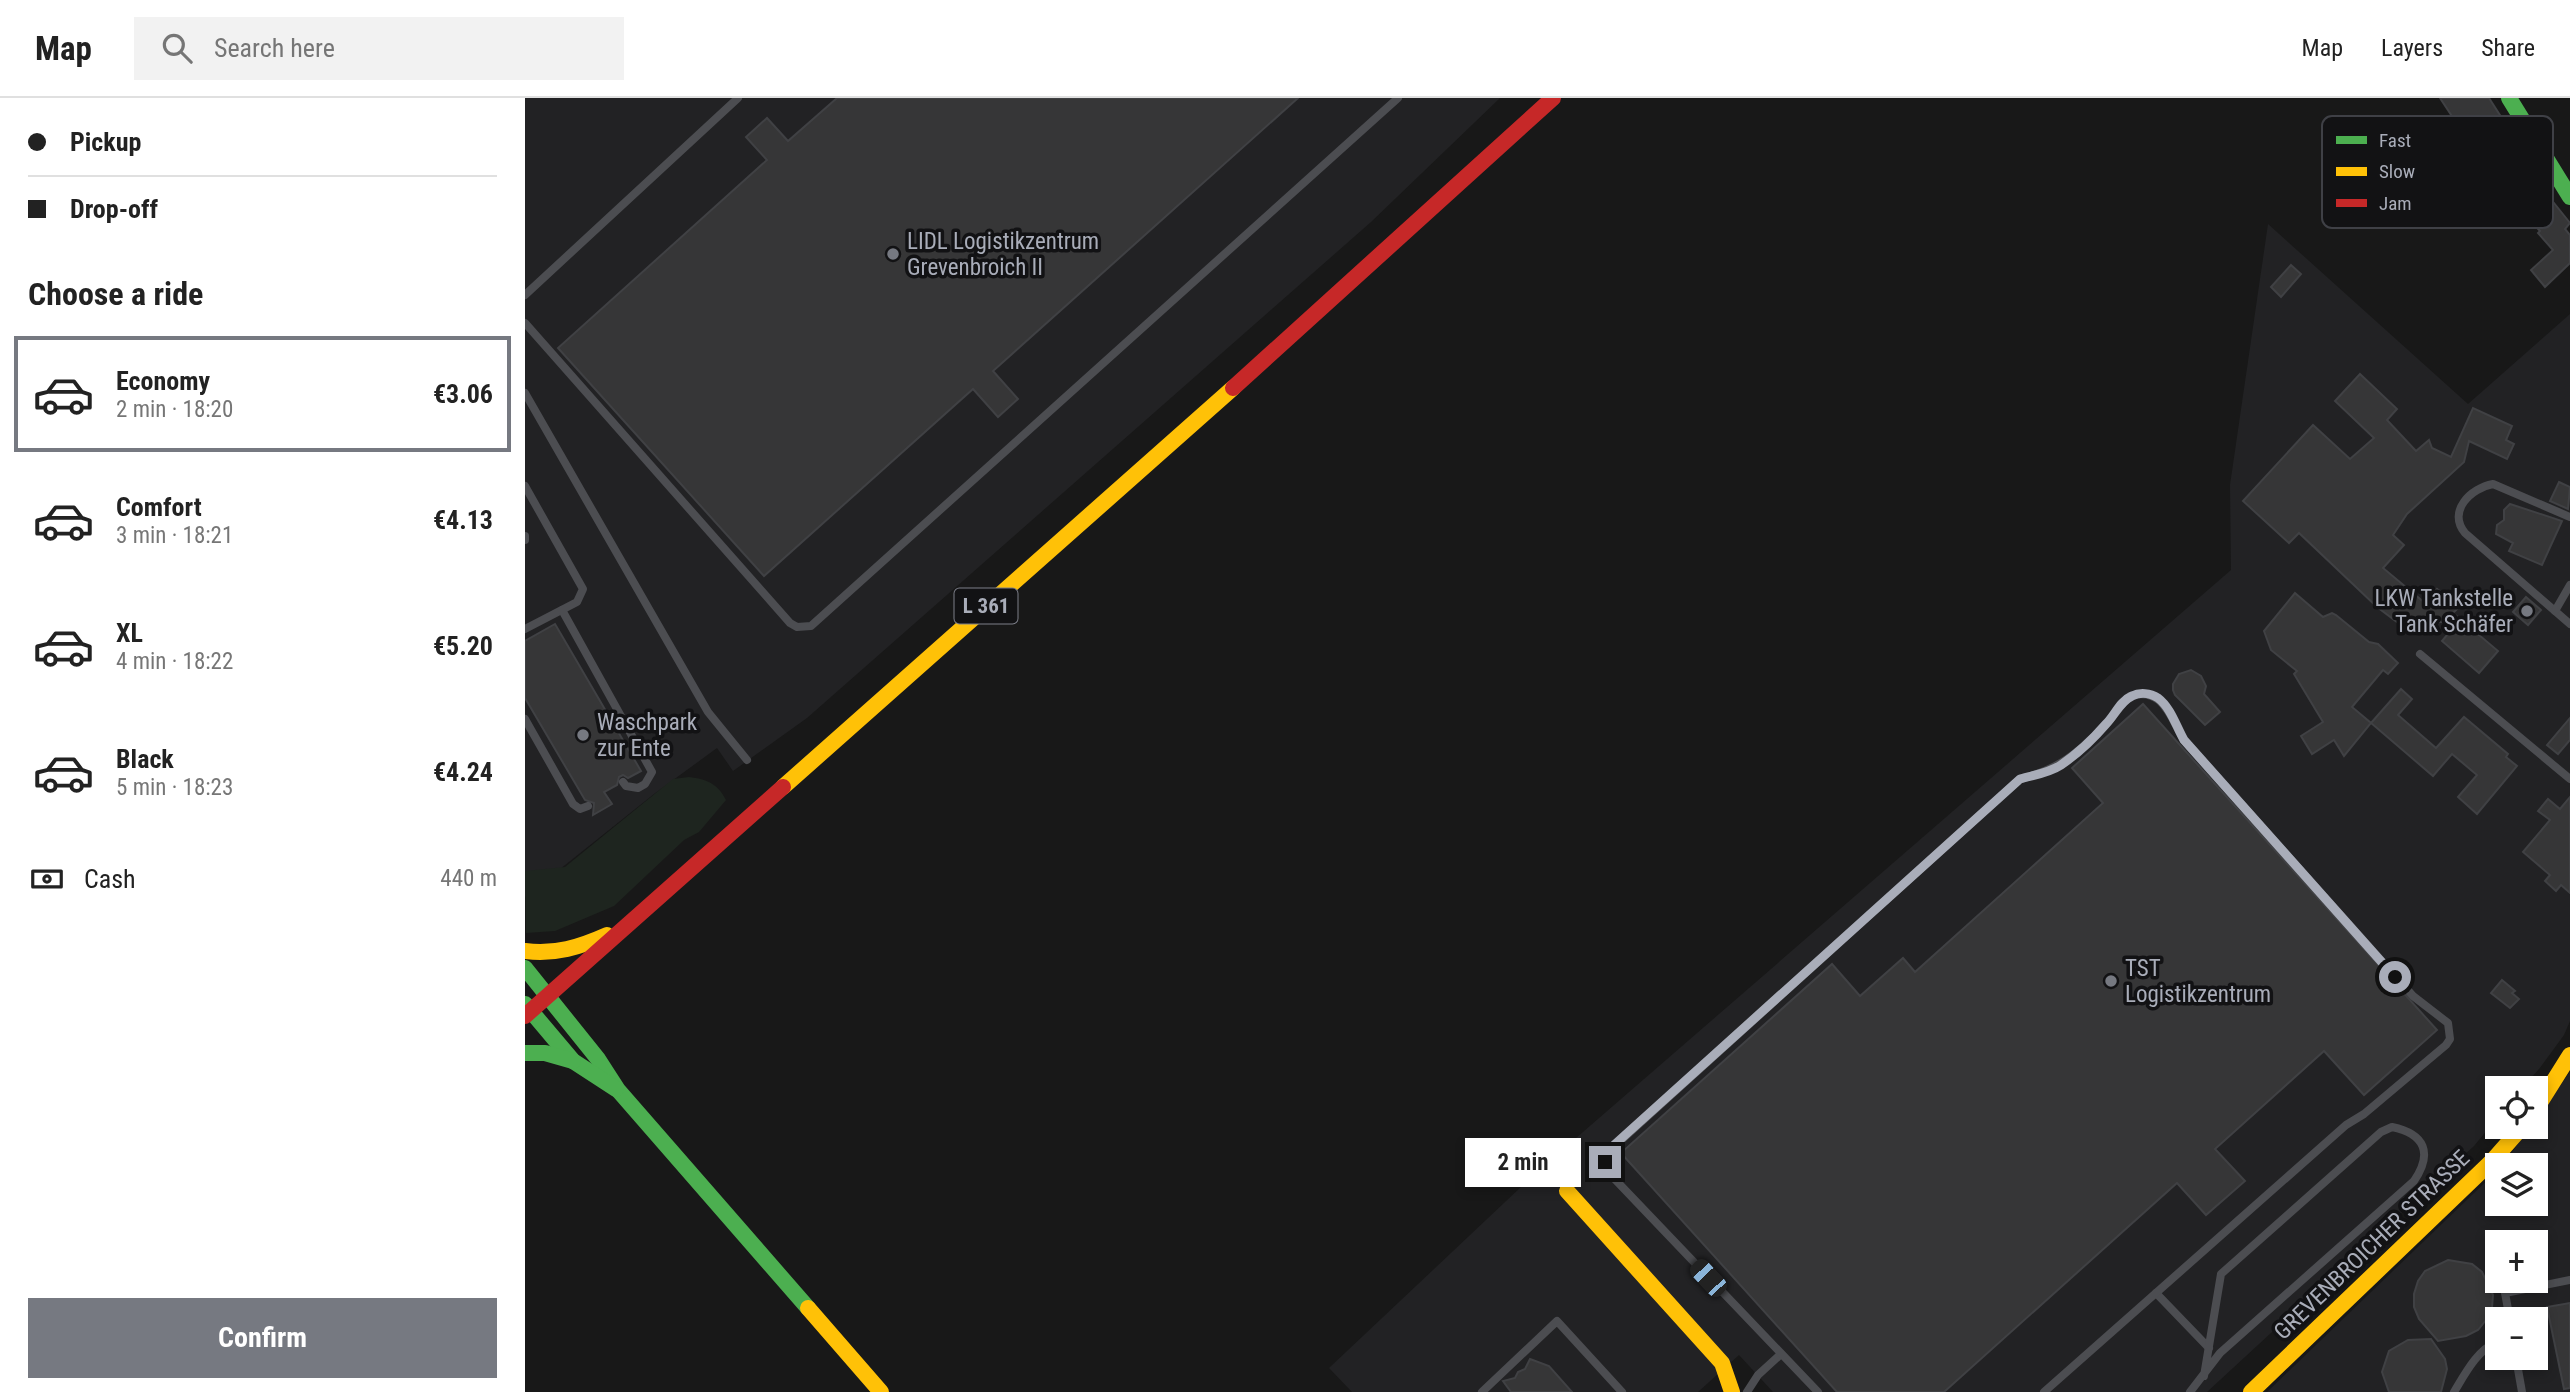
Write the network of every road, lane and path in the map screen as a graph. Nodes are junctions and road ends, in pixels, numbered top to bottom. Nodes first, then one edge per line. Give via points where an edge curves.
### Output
1 (738, 98) edge
2 (1398, 98) edge
3 (1553, 98) edge
4 (2509, 98) edge
5 (2520, 116) edge
6 (2553, 169) edge
7 (2570, 197) edge
8 (525, 295) edge
9 (525, 323) edge
10 (525, 393) edge
11 (525, 486) edge
12 (2570, 517) edge
13 (2570, 585) edge
14 (562, 610) junction
15 (2555, 611) junction
16 (2570, 624) edge
17 (525, 629) edge
18 (2420, 654) dead end
19 (525, 719) edge
20 (747, 760) dead end
21 (2570, 779) edge
22 (622, 782) dead end
23 (588, 806) dead end
24 (630, 923) junction
25 (525, 951) edge
26 (525, 968) edge
27 (548, 996) junction
28 (527, 1010) edge
29 (525, 1053) edge
30 (2570, 1057) edge
31 (573, 1061) junction
32 (618, 1090) junction
33 (2548, 1091) edge
34 (2511, 1139) edge
35 (1567, 1191) dead end
36 (2570, 1280) edge
37 (2156, 1293) junction
38 (2507, 1307) edge
39 (2209, 1348) junction
40 (2485, 1350) edge
41 (1781, 1354) junction
42 (2518, 1370) edge
43 (2204, 1376) junction
44 (881, 1392) edge
45 (1482, 1392) edge
46 (1622, 1392) edge
47 (1732, 1392) edge
48 (1747, 1392) edge
49 (1818, 1392) edge
50 (2044, 1392) edge
51 (2190, 1392) edge
52 (2251, 1392) edge
53 (2454, 1392) edge
54 (2522, 1392) edge

1 - 8 lane
2 - 9 lane via 811,626 790,623
3 - 24 main road, L 361
4 - 5 main road
6 - 7 main road
10 - 20 lane via 708,712
11 - 14 lane via 583,589 577,602
12 - 15 lane via 2493,484 2469,494 2459,511 2465,533
13 - 15 lane
14 - 17 lane
14 - 22 lane via 652,772 638,788
15 - 16 lane
18 - 21 lane
19 - 23 lane via 573,804 580,809
24 - 25 main road, L 361 via 567,951
24 - 27 main road, L 361
26 - 27 main road
27 - 28 main road, L 361
27 - 32 main road
28 - 31 main road
29 - 31 main road
30 - 33 main road
31 - 32 main road
32 - 44 main road
34 - 52 main road, GREVENBROICHER STRASSE
35 - 47 main road via 1722,1363
36 - 38 lane via 2505,1293
37 - 39 lane
37 - 41 lane via 2450,1038 2448,1023 2395,976 2184,740 2167,709 2148,694 2130,696 2062,765 2020,779 1608,1153 1607,1171
37 - 50 lane
39 - 43 lane
39 - 43 lane via 2221,1274 2381,1132 2402,1129 2420,1142 2426,1156 2414,1181 2220,1353
40 - 53 lane
41 - 48 lane
41 - 49 lane
42 - 54 lane
43 - 51 lane
45 - 46 lane via 1557,1321

